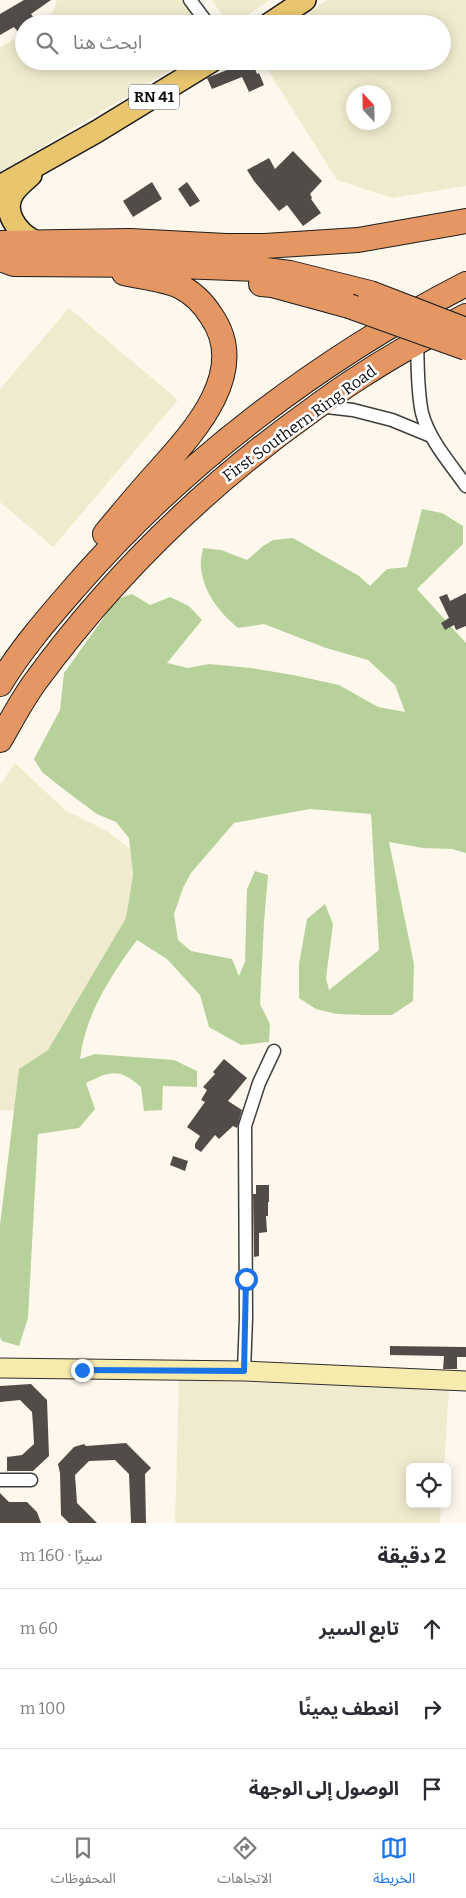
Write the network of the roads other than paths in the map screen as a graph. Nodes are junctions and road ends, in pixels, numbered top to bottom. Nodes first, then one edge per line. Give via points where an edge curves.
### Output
1 (190, 0) edge
2 (304, 0) edge
3 (201, 15) edge
4 (282, 15) edge
5 (197, 70) edge
6 (96, 132) junction
7 (35, 172) junction
8 (0, 186) edge
9 (0, 193) edge
10 (466, 222) edge
11 (34, 242) junction
12 (0, 243) edge
13 (0, 259) edge
14 (124, 273) junction
15 (0, 276) edge
16 (466, 284) edge
17 (466, 316) edge
18 (466, 330) edge
19 (417, 342) junction
20 (466, 348) edge
21 (318, 406) junction
22 (431, 436) junction
23 (466, 486) edge
24 (21, 653) junction
25 (0, 684) edge
26 (0, 740) edge
27 (274, 1051) dead end
28 (0, 1368) edge
29 (244, 1371) junction
30 (466, 1381) edge
31 (0, 1480) edge
32 (31, 1480) dead end

1 - 3 street
2 - 4 main road
5 - 6 main road, RN 41
6 - 7 main road via 80,146
6 - 8 main road
7 - 9 main road
7 - 11 main road via 14,192 10,206 16,226
10 - 11 highway via 358,240 265,246 130,241
11 - 12 highway
13 - 18 highway, bridge via 14,264 154,264 290,273 370,294
14 - 15 highway via 33,272
14 - 20 highway, bridge via 272,285 349,306
14 - 24 highway via 179,286 195,296 217,325 223,342 222,376 201,420 74,573
16 - 24 highway, First Southern Ring Road via 341,356 216,451 115,543
17 - 19 highway, First Southern Ring Road
19 - 21 highway, First Southern Ring Road
19 - 22 street via 419,399
21 - 22 street via 353,410 392,420
21 - 26 highway, First Southern Ring Road via 217,483 132,564 34,684
22 - 23 street
24 - 25 highway, First Southern Ring Road
27 - 29 street via 245,1126
28 - 29 main road
29 - 30 main road
31 - 32 street

